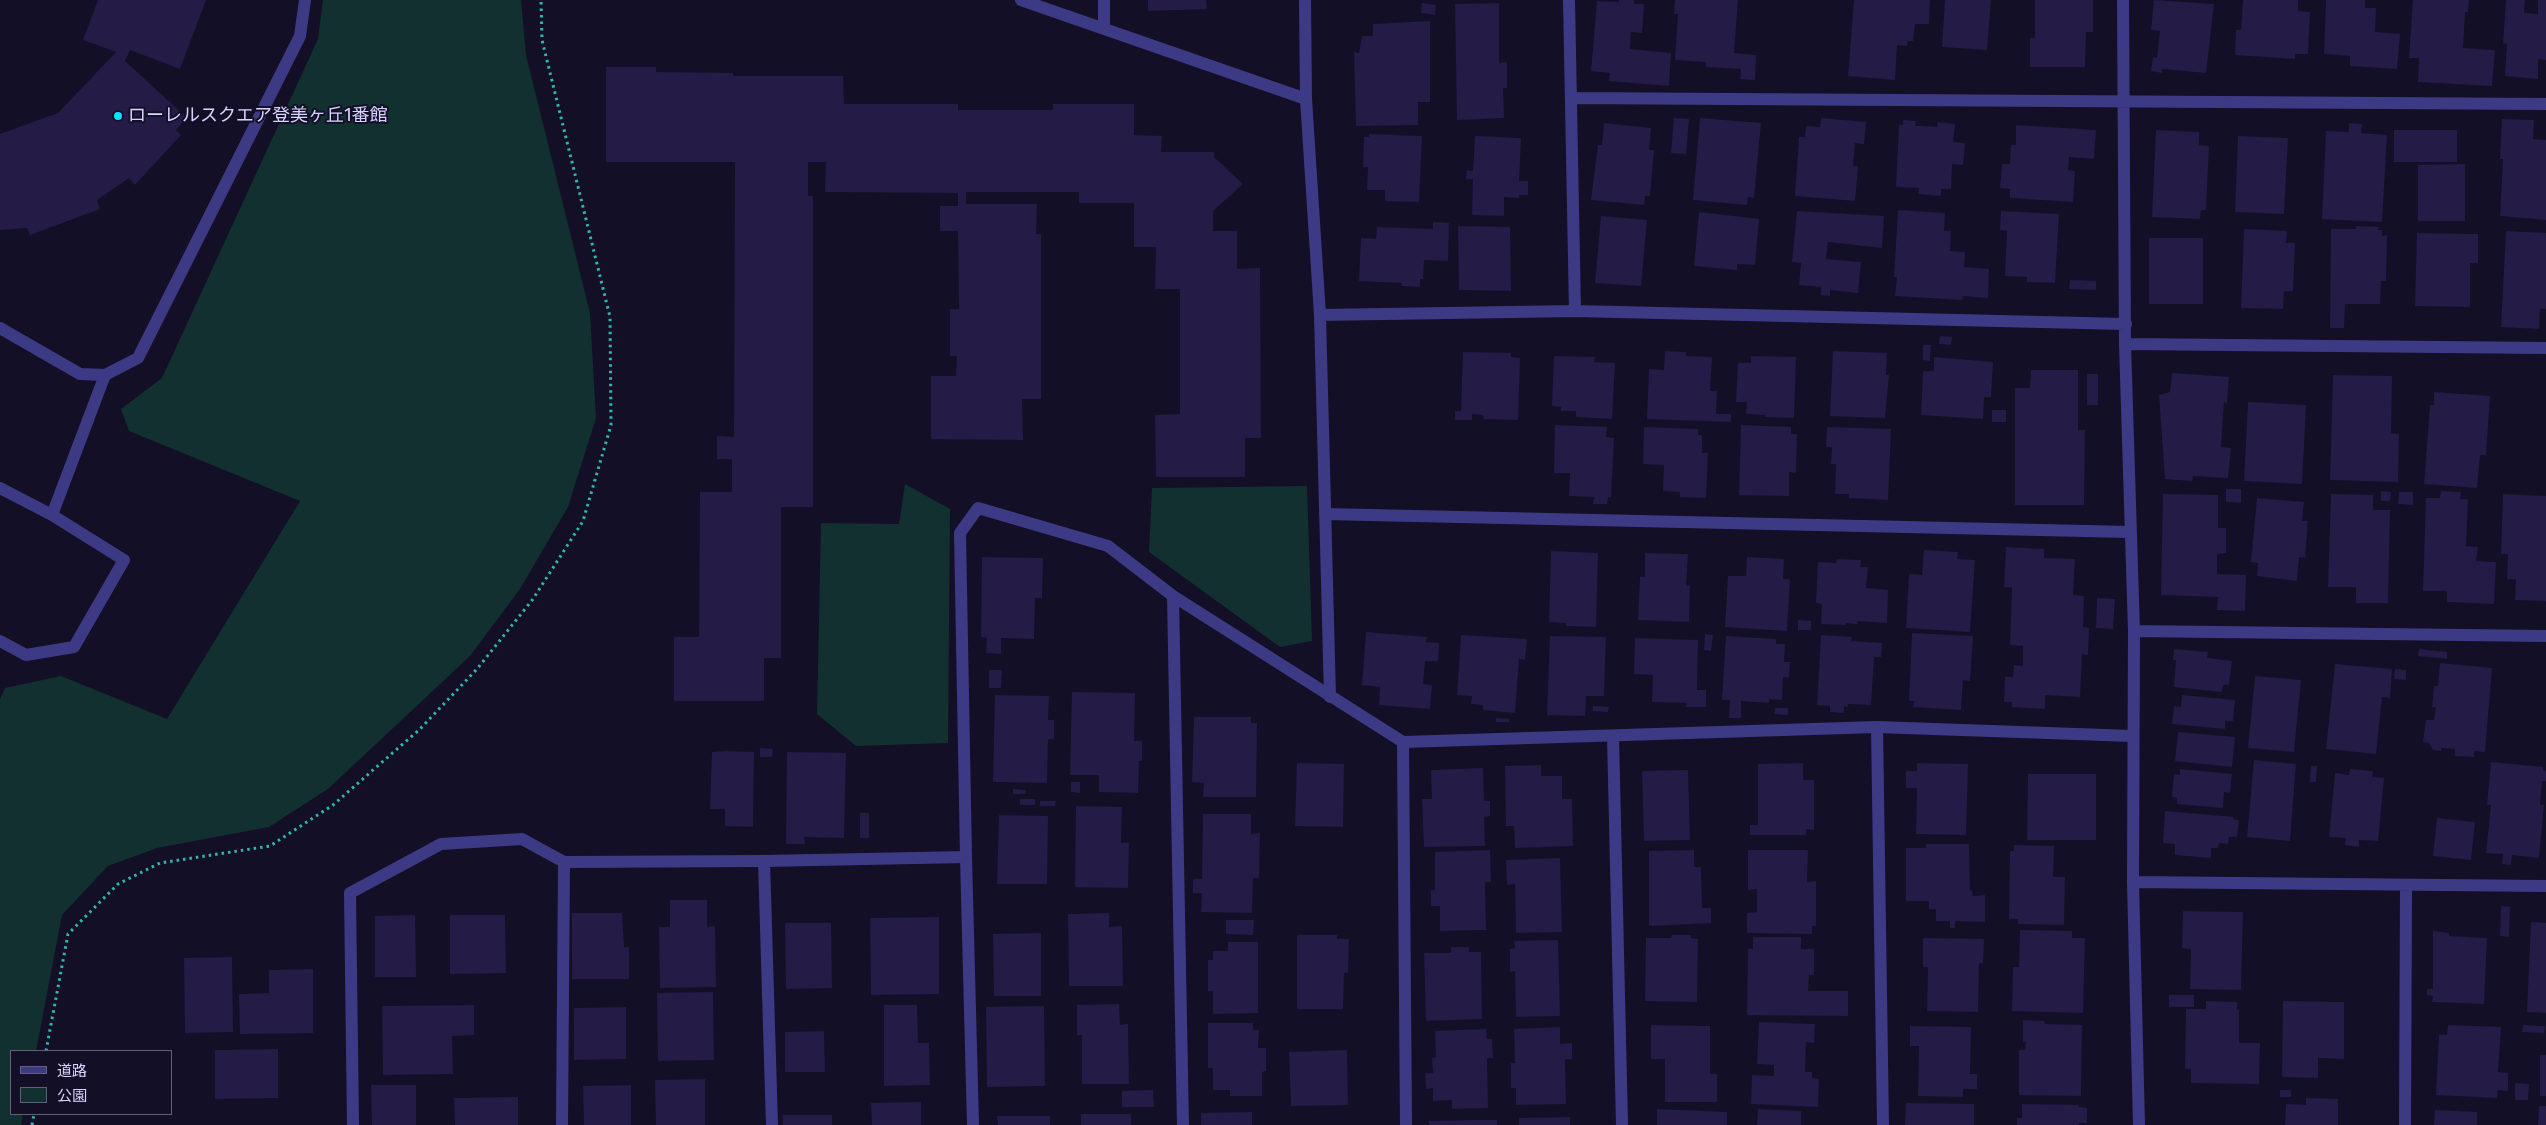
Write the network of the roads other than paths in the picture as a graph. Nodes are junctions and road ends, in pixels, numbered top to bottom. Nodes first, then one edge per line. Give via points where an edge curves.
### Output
1 (305, 0) edge
2 (1021, 0) edge
3 (1104, 0) edge
4 (1305, 0) edge
5 (1569, 0) edge
6 (2123, 0) edge
7 (1104, 29) junction
8 (1572, 98) junction
9 (1306, 99) junction
10 (2124, 101) junction
11 (2546, 104) edge
12 (1575, 311) junction
13 (1320, 315) junction
14 (2126, 324) junction
15 (0, 328) edge
16 (2125, 344) junction
17 (2546, 348) edge
18 (105, 376) junction
19 (0, 488) edge
20 (1325, 514) junction
21 (52, 515) junction
22 (2130, 532) junction
23 (1173, 596) junction
24 (2134, 631) junction
25 (2546, 636) edge
26 (0, 641) edge
27 (1330, 697) junction
28 (1877, 727) junction
29 (1613, 736) junction
30 (2133, 736) junction
31 (1403, 742) junction
32 (966, 857) junction
33 (764, 861) junction
34 (564, 862) junction
35 (2133, 882) junction
36 (2406, 886) junction
37 (2546, 886) edge
38 (353, 1125) edge
39 (562, 1125) edge
40 (772, 1125) edge
41 (973, 1125) edge
42 (1183, 1125) edge
43 (1406, 1125) edge
44 (1622, 1125) edge
45 (1883, 1125) edge
46 (2139, 1125) edge
47 (2405, 1125) edge

1 - 18 street via 300,36 138,358
2 - 7 street
3 - 7 street
4 - 9 street
5 - 8 street
6 - 10 street
7 - 9 street
8 - 10 street
8 - 12 street
9 - 13 street
10 - 11 street
10 - 14 street
12 - 13 street
12 - 14 street
13 - 20 street
14 - 16 street
15 - 18 street via 80,374
16 - 17 street
16 - 22 street
18 - 21 street
19 - 21 street
20 - 22 street
20 - 27 street
21 - 26 street via 124,560 74,647 26,655
22 - 24 street
23 - 27 street
23 - 32 street via 1108,546 978,508 960,533
23 - 42 street
24 - 25 street
24 - 30 street
27 - 31 street
28 - 29 street
28 - 30 street
28 - 45 street
29 - 31 street
29 - 44 street
30 - 35 street
31 - 43 street
32 - 33 street
32 - 41 street
33 - 34 street
33 - 40 street
34 - 38 street via 522,839 440,844 350,894
34 - 39 street
35 - 36 street
35 - 46 street
36 - 37 street
36 - 47 street

